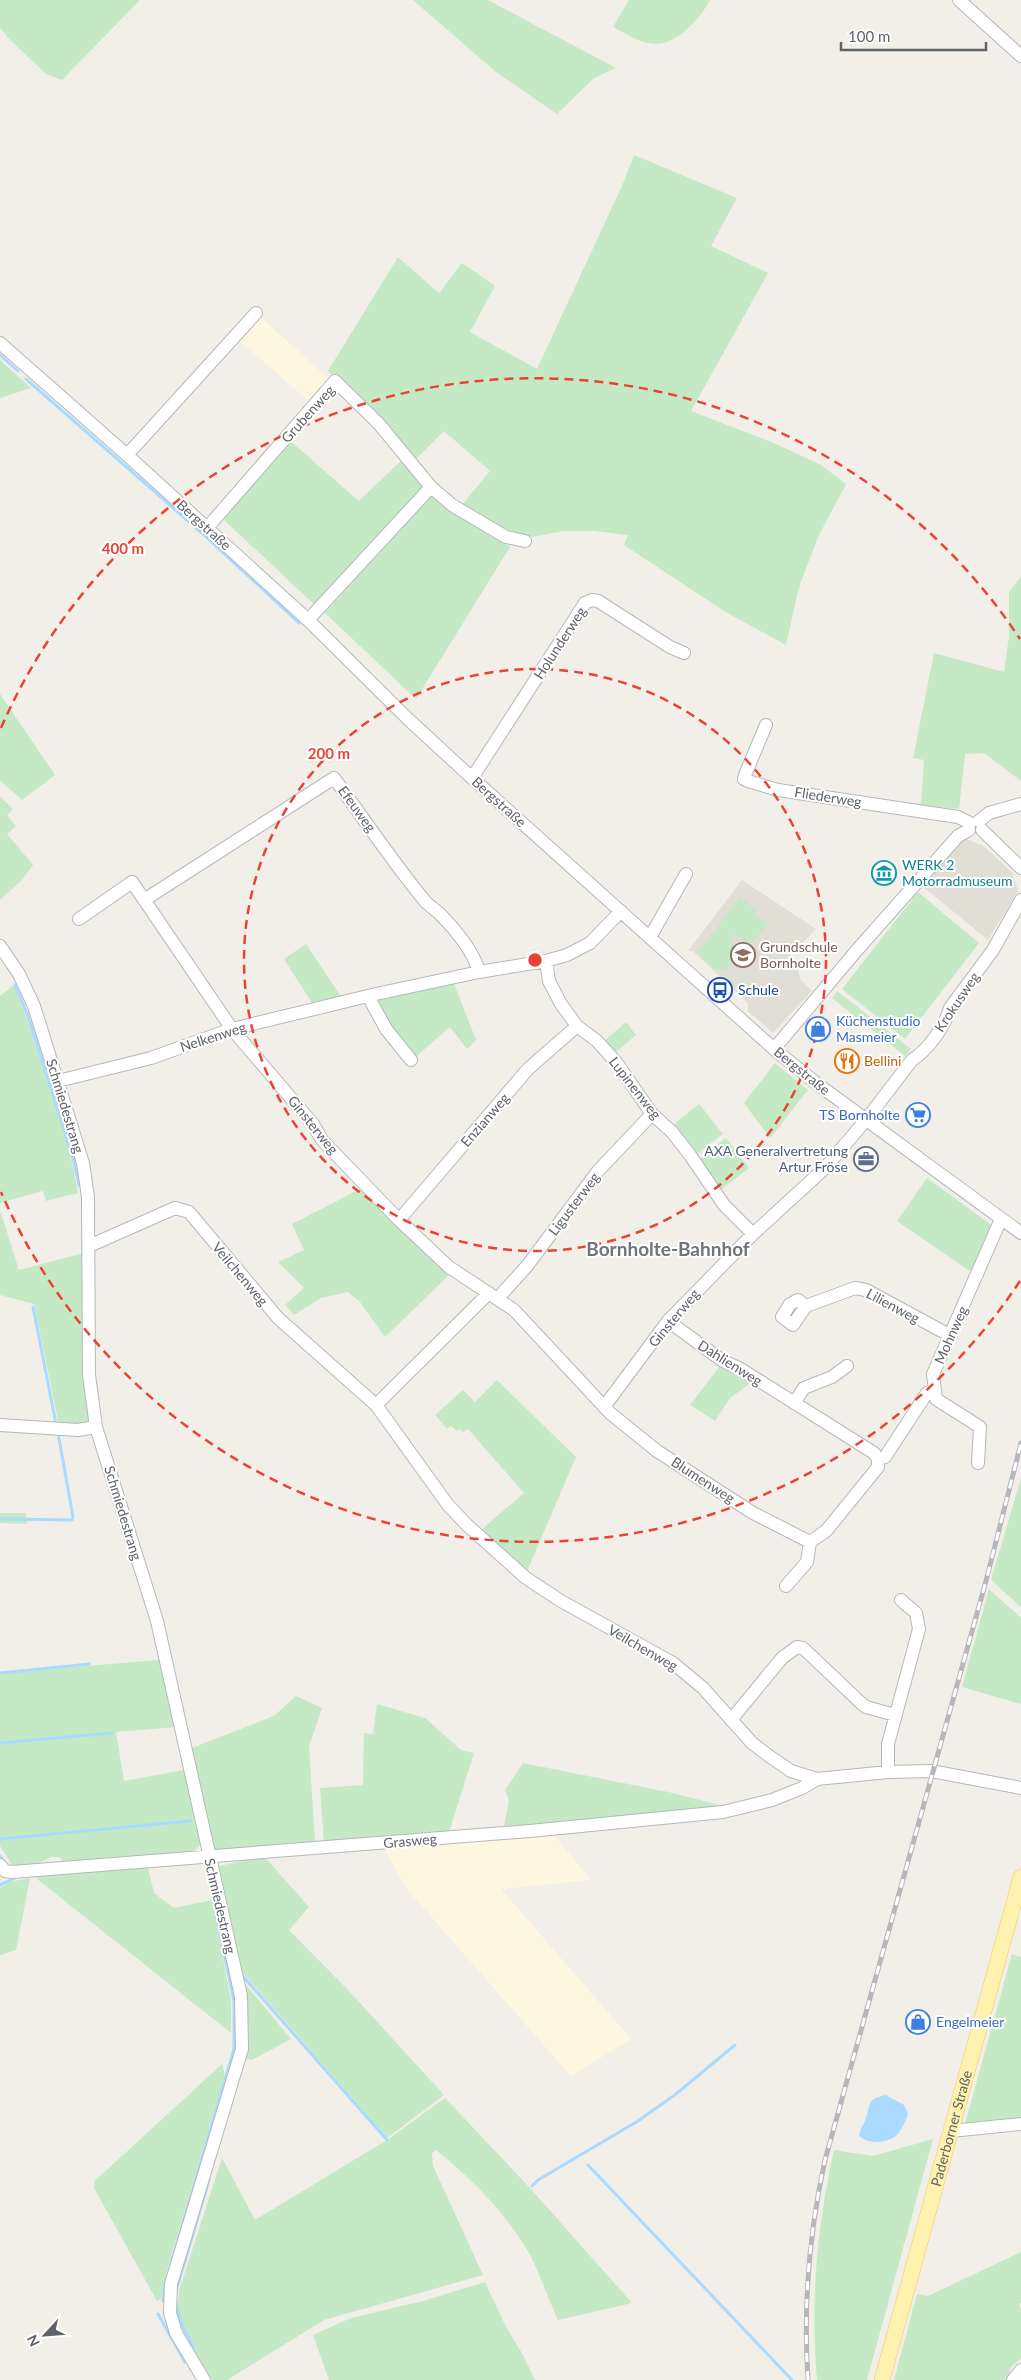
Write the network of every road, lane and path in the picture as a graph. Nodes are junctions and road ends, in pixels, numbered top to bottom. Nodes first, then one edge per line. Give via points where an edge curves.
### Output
1 (959, 0) edge
2 (1021, 56) edge
3 (256, 313) dead end
4 (0, 343) edge
5 (127, 455) junction
6 (431, 487) junction
7 (207, 528) junction
8 (525, 540) dead end
9 (308, 620) junction
10 (684, 653) dead end
11 (766, 725) dead end
12 (472, 778) junction
13 (1021, 804) edge
14 (975, 826) junction
15 (1021, 868) edge
16 (686, 874) dead end
17 (144, 900) junction
18 (1021, 900) edge
19 (621, 911) junction
20 (79, 919) dead end
21 (650, 937) junction
22 (0, 946) edge
23 (546, 961) junction
24 (479, 972) junction
25 (368, 996) junction
26 (577, 1026) junction
27 (232, 1029) junction
28 (774, 1048) junction
29 (411, 1060) dead end
30 (58, 1081) junction
31 (652, 1114) junction
32 (866, 1120) junction
33 (1001, 1219) junction
34 (399, 1220) junction
35 (1020, 1231) edge
36 (753, 1234) junction
37 (89, 1246) junction
38 (494, 1295) junction
39 (806, 1306) dead end
40 (668, 1321) junction
41 (951, 1336) junction
42 (846, 1366) dead end
43 (934, 1390) junction
44 (794, 1403) junction
45 (376, 1405) junction
46 (604, 1407) junction
47 (0, 1425) edge
48 (96, 1428) junction
49 (878, 1459) junction
50 (978, 1463) dead end
51 (810, 1542) junction
52 (786, 1586) dead end
53 (901, 1600) dead end
54 (895, 1714) junction
55 (731, 1720) junction
56 (888, 1772) junction
57 (817, 1779) junction
58 (1021, 1788) edge
59 (208, 1856) junction
60 (0, 1865) edge
61 (1021, 1877) edge
62 (1021, 2124) edge
63 (951, 2131) junction
64 (1021, 2370) edge
65 (204, 2380) edge
66 (882, 2380) edge
67 (1013, 2380) edge

1 - 2 street
3 - 5 street
4 - 5 street, Bergstraße
5 - 7 street, Bergstraße
6 - 7 street, Grubenweg via 379,424 335,381
6 - 8 street, Grubenweg via 452,505 506,537
6 - 9 street
7 - 9 street, Bergstraße
9 - 12 street, Bergstraße
10 - 12 street, Holunderweg via 598,601 586,603
11 - 14 street, Fliederweg via 745,775 744,779 748,781 778,790 958,817
12 - 19 street, Bergstraße
13 - 14 street via 989,814
14 - 15 street
14 - 28 street via 958,836
16 - 21 street
17 - 20 street via 132,882
17 - 24 street, Efeuweg via 334,778 426,903 453,929 477,963
17 - 27 street
18 - 32 street, Krokusweg via 993,950 950,1008 948,1017 922,1054 912,1060
19 - 21 street, Bergstraße
19 - 23 street, Nelkenweg via 576,952
21 - 28 street, Bergstraße
22 - 30 street, Schmiedestrang via 19,974 34,1006
23 - 24 street, Nelkenweg
23 - 26 street, Lupinenweg via 549,981
24 - 25 street, Nelkenweg
25 - 27 street, Nelkenweg
25 - 29 street via 386,1029
26 - 31 street, Lupinenweg via 597,1041 616,1062
26 - 34 street, Enzianweg via 528,1068
27 - 30 street, Nelkenweg via 151,1058
27 - 34 street, Ginsterweg via 313,1124 322,1140
28 - 32 street, Bergstraße
30 - 37 street, Schmiedestrang via 83,1163 88,1197
31 - 36 street, Lupinenweg via 672,1132 724,1205
31 - 38 street, Ligusterweg via 598,1171 527,1266
32 - 33 street, Bergstraße
32 - 36 street, Ginsterweg via 824,1168
33 - 35 street, Bergstraße
33 - 41 street, Mohnweg
34 - 38 street, Ginsterweg via 449,1267
36 - 40 street, Ginsterweg
37 - 45 street, Veilchenweg via 175,1208 189,1212 278,1318
37 - 48 street, Schmiedestrang via 89,1375
38 - 45 street via 437,1342
38 - 46 street, Ginsterweg via 514,1310
39 - 41 street, Lilienweg via 849,1288 866,1290
40 - 44 street, Dahlienweg via 724,1361
40 - 46 street, Ginsterweg
41 - 43 street, Mohnweg via 934,1374
42 - 44 street via 832,1377 804,1388
43 - 49 street via 927,1392 885,1457
43 - 50 street via 936,1399 980,1426
44 - 49 street, Dahlienweg via 874,1453
45 - 55 street, Veilchenweg via 448,1505 526,1578 673,1663 703,1688
46 - 51 street, Blumenweg via 657,1451 753,1513
47 - 48 street via 78,1430
48 - 59 street, Schmiedestrang via 157,1621
49 - 51 street via 878,1467 826,1531
51 - 52 street via 807,1562
53 - 54 street via 916,1613 919,1629
54 - 55 street via 866,1707 803,1648 797,1647 782,1658
54 - 56 street via 888,1744
55 - 57 street, Veilchenweg via 769,1756 792,1771
56 - 57 street, Veilchenweg
56 - 58 street, Veilchenweg via 931,1772
57 - 59 street, Grasweg via 772,1800 723,1812 546,1830
59 - 60 street, Grasweg via 12,1872
59 - 65 street, Schmiedestrang via 241,1996 243,2023 242,2049 171,2284 170,2313 174,2326
61 - 63 main road, Paderborner Straße
62 - 63 street
63 - 66 main road, Paderborner Straße
64 - 67 street

